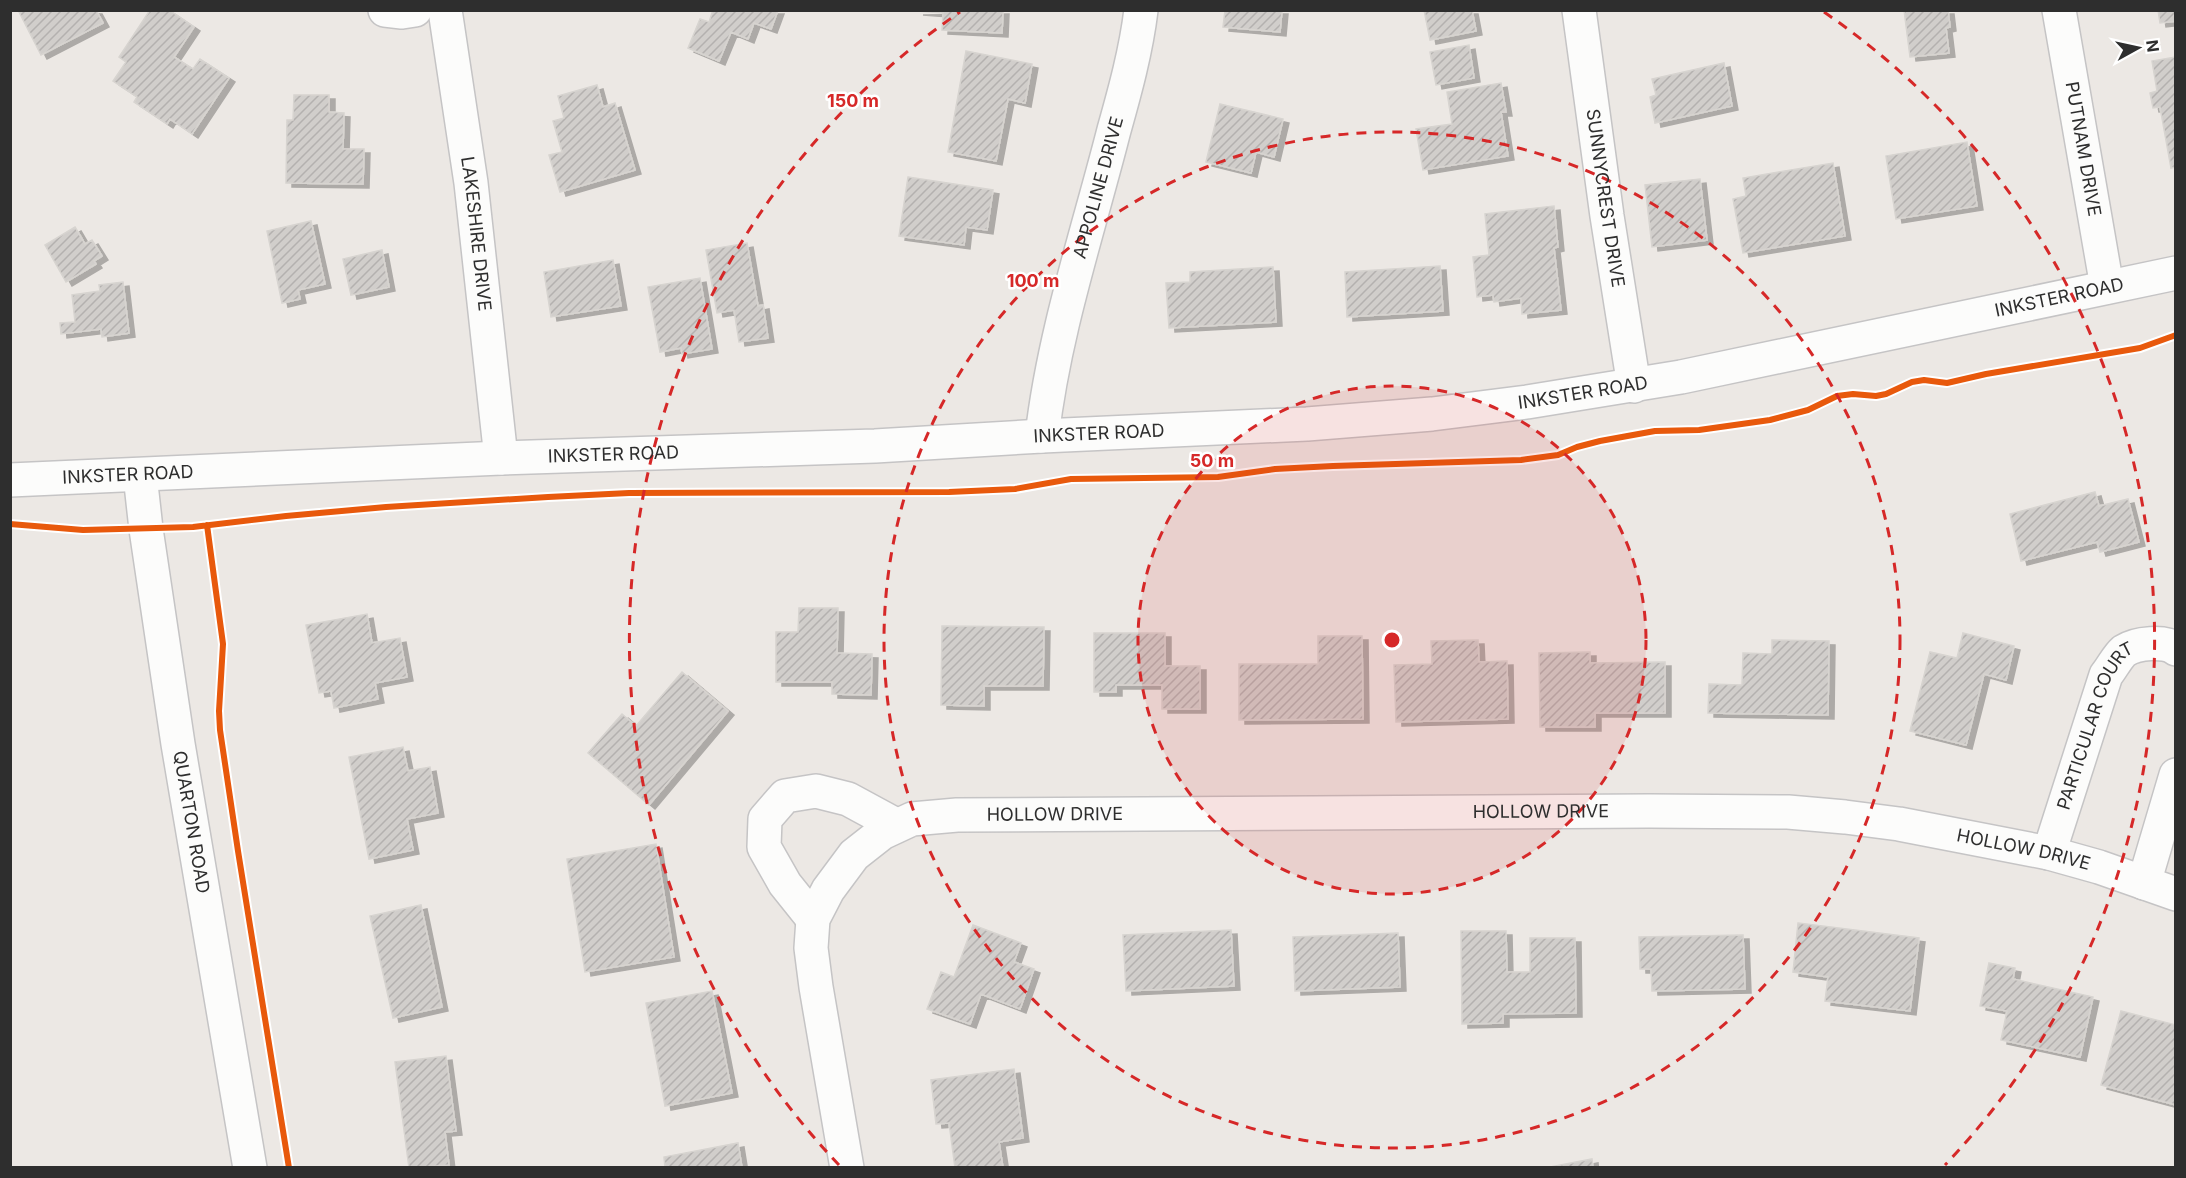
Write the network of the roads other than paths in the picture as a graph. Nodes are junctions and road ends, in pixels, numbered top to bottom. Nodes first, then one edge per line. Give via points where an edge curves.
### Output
1 (385, 10) edge
2 (415, 10) edge
3 (445, 10) edge
4 (1141, 10) edge
5 (1579, 10) edge
6 (2059, 10) edge
7 (2175, 273) edge
8 (2107, 287) junction
9 (1634, 386) junction
10 (1042, 436) junction
11 (501, 458) junction
12 (140, 475) junction
13 (10, 480) edge
14 (2175, 649) edge
15 (2175, 775) edge
16 (896, 825) junction
17 (2049, 853) junction
18 (2144, 883) junction
19 (2175, 894) edge
20 (813, 919) junction
21 (250, 1167) edge
22 (847, 1167) edge

1 - 2 street
3 - 11 street, LAKESHIRE DRIVE via 471,183
4 - 10 street, APPOLINE DRIVE via 1122,101 1048,387
5 - 9 street, SUNNYCREST DRIVE
6 - 8 street, PUTNAM DRIVE
7 - 8 street, INKSTER ROAD
8 - 9 street, INKSTER ROAD
9 - 10 street, INKSTER ROAD via 1432,414
10 - 11 street, INKSTER ROAD via 875,446
11 - 12 street, INKSTER ROAD
12 - 13 street, INKSTER ROAD
12 - 21 street, QUARTON ROAD via 178,744
14 - 17 street, PARTICULAR COURT via 2149,643 2125,651 2106,675
15 - 18 street
16 - 17 street, HOLLOW DRIVE via 928,816 957,815 1788,812 1899,824
16 - 20 street, HOLLOW DRIVE via 854,855 828,890
16 - 20 street via 848,799 816,791 785,796 765,819 764,847 785,884
17 - 18 street, HOLLOW DRIVE
18 - 19 street, HOLLOW DRIVE
20 - 22 street, HOLLOW DRIVE via 811,948 816,987

